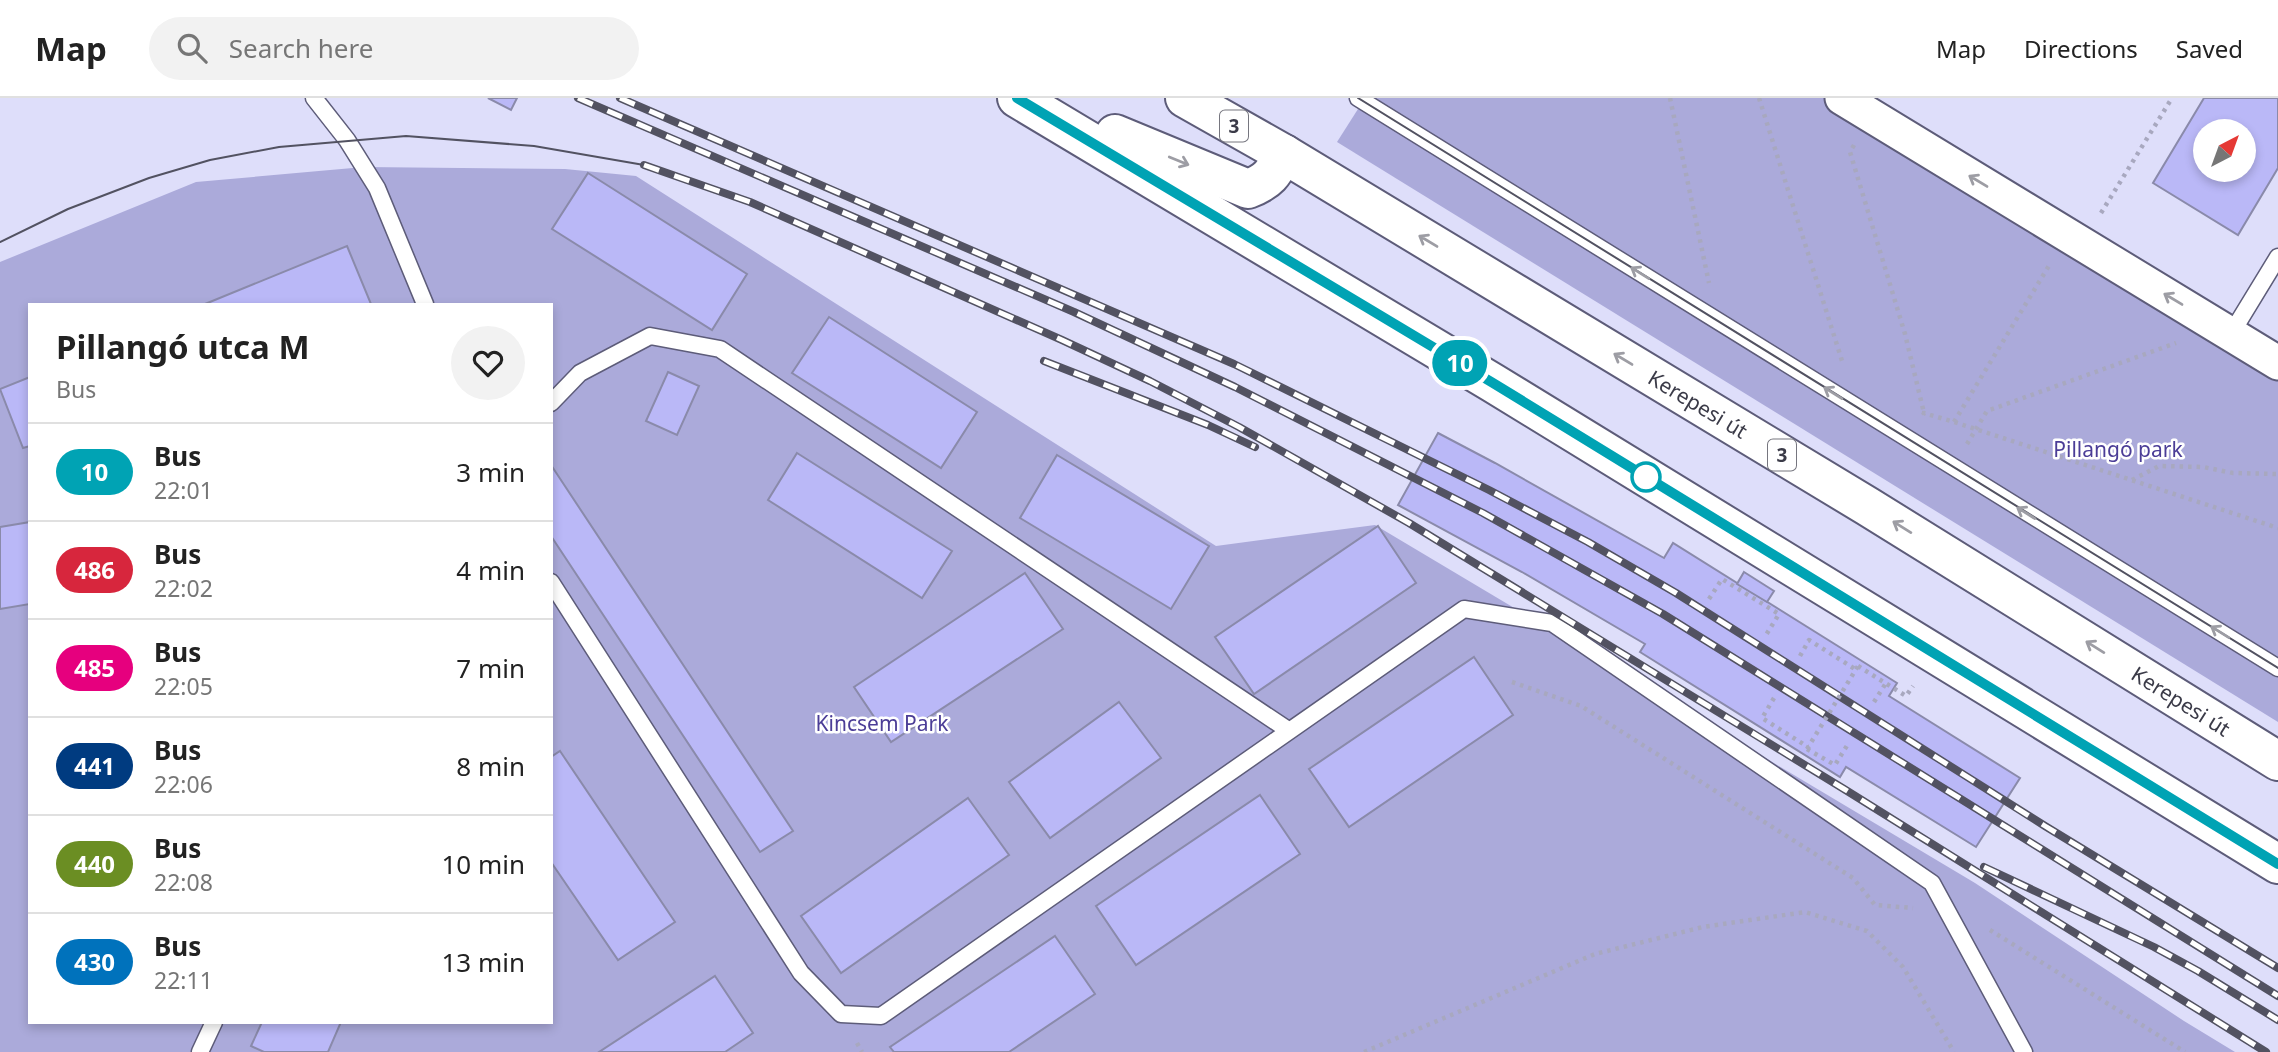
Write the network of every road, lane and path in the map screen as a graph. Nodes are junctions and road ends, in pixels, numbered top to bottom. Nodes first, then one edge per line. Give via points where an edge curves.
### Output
1 (314, 98) edge
2 (1017, 98) edge
3 (1025, 98) edge
4 (1185, 98) edge
5 (1358, 98) edge
6 (1670, 98) edge
7 (1759, 98) edge
8 (2172, 98) edge
9 (1854, 104) edge
10 (1284, 154) junction
11 (2075, 239) junction
12 (2278, 257) edge
13 (1710, 290) dead end
14 (425, 303) edge
15 (2218, 327) junction
16 (2278, 363) edge
17 (1845, 373) dead end
18 (553, 401) edge
19 (1911, 412) dead end
20 (1976, 429) junction
21 (2278, 474) edge
22 (2131, 480) junction
23 (2278, 528) edge
24 (553, 585) edge
25 (1709, 599) dead end
26 (1766, 635) dead end
27 (1800, 656) dead end
28 (1856, 668) junction
29 (2278, 668) edge
30 (1920, 676) dead end
31 (1886, 683) junction
32 (1774, 698) dead end
33 (1874, 702) dead end
34 (1288, 730) junction
35 (1848, 744) dead end
36 (1808, 748) junction
37 (2278, 761) edge
38 (2278, 864) edge
39 (213, 1024) edge
40 (200, 1052) edge
41 (1364, 1052) edge
42 (1954, 1052) edge
43 (2024, 1052) edge

1 - 14 lane via 377,188
2 - 38 main road
3 -> 10 main road via 1248,189 1273,174
4 - 10 main road, Kerepesi út / 3
29 -> 5 lane
6 - 13 path
7 - 17 path
8 - 11 path
11 -> 9 street
9 - 19 path via 1850,152 1924,413
37 -> 10 main road, Kerepesi út / 3
15 -> 11 street
11 - 20 path via 1954,422
12 - 15 lane
15 - 16 street
15 - 20 path via 1987,411
18 - 34 lane via 580,373 650,336 720,349
20 - 22 path
21 - 22 path via 2159,466
22 - 23 path
24 - 34 lane via 801,973 841,1014 881,1016
25 - 26 path via 1722,579 1779,614
27 - 28 path via 1810,640
28 - 31 path
28 - 36 path, bridge
30 - 31 path via 1906,696
31 - 33 path
32 - 36 path via 1762,718
34 - 43 lane via 1464,608 1552,623 1932,883
35 - 36 path via 1835,765
39 - 40 lane
41 - 42 path via 1595,954 1703,927 1805,912 1867,931 1903,967

